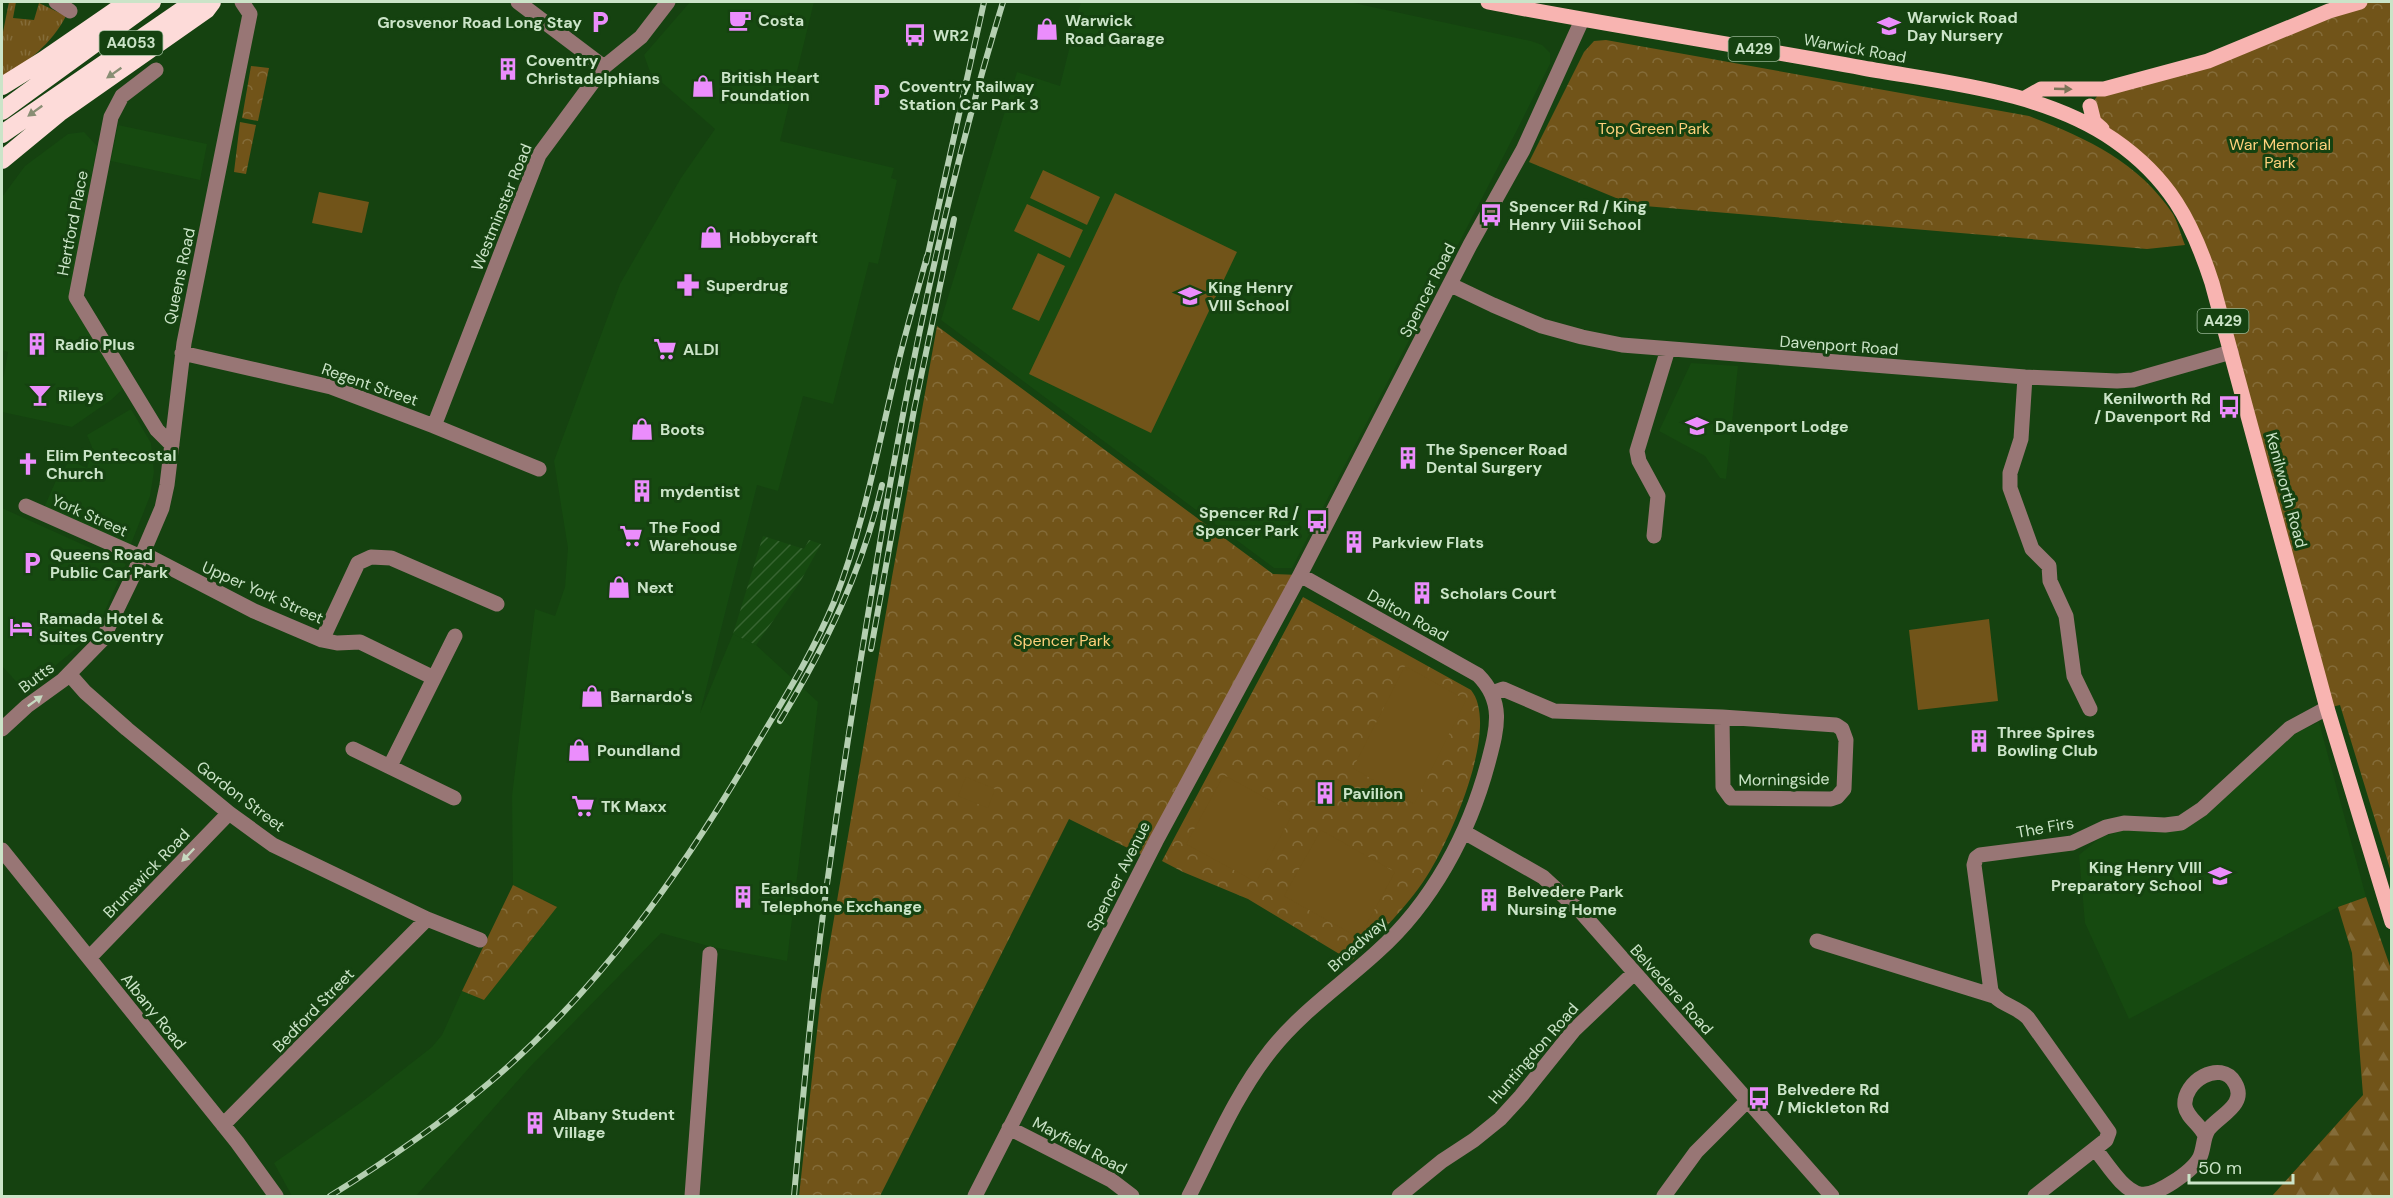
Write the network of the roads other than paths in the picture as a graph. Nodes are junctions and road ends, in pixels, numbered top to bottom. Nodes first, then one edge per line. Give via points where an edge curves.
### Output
1 (56, 2) edge
2 (128, 2) edge
3 (152, 2) edge
4 (194, 2) edge
5 (212, 2) edge
6 (242, 2) edge
7 (518, 2) edge
8 (668, 2) edge
9 (1488, 2) edge
10 (2360, 2) edge
11 (70, 11) dead end
12 (1582, 20) junction
13 (604, 67) junction
14 (156, 70) dead end
15 (63, 79) junction
16 (2, 86) edge
17 (2104, 89) junction
18 (2025, 98) junction
19 (2090, 106) junction
20 (2, 111) edge
21 (2071, 118) junction
22 (2, 134) edge
23 (2116, 141) junction
24 (7, 155) edge
25 (2, 171) edge
26 (1451, 285) junction
27 (1668, 350) junction
28 (2231, 352) junction
29 (182, 353) junction
30 (2025, 377) junction
31 (434, 426) junction
32 (172, 445) junction
33 (539, 470) dead end
34 (26, 506) dead end
35 (1654, 536) dead end
36 (141, 555) junction
37 (1300, 575) junction
38 (497, 604) dead end
39 (455, 636) dead end
40 (322, 640) junction
41 (70, 675) junction
42 (435, 678) junction
43 (1492, 693) junction
44 (2327, 708) junction
45 (2090, 709) dead end
46 (1722, 717) junction
47 (2, 729) edge
48 (354, 749) dead end
49 (390, 766) junction
50 (454, 798) dead end
51 (229, 813) junction
52 (1464, 832) junction
53 (2, 850) edge
54 (427, 919) junction
55 (2391, 922) edge
56 (480, 940) dead end
57 (1817, 940) dead end
58 (710, 954) dead end
59 (89, 958) junction
60 (1634, 974) junction
61 (1994, 996) junction
62 (1748, 1101) junction
63 (223, 1125) junction
64 (1009, 1128) junction
65 (2205, 1136) dead end
66 (2095, 1149) junction
67 (276, 1197) edge
68 (692, 1197) edge
69 (975, 1197) edge
70 (1132, 1197) edge
71 (1189, 1197) edge
72 (1399, 1197) edge
73 (1664, 1197) edge
74 (1832, 1197) edge
75 (2035, 1197) edge

1 - 11 street
2 - 16 highway
3 - 15 highway, A4053
4 - 15 highway, A4053
5 -> 24 highway
6 - 29 street, Queens Road via 250,14
7 - 13 street
8 - 13 street, Westminster Road via 641,37
9 - 12 main road, Warwick Road / A429
10 - 17 main road via 2208,61
12 - 18 main road, Warwick Road / A429
12 - 26 street, Spencer Road via 1523,150
13 - 31 street, Westminster Road via 539,155
14 - 32 street, Hertford Place via 122,96 111,117 76,297 157,429
15 - 20 highway, A4053
15 -> 22 highway, A4053
18 -> 17 main road via 2041,88
17 - 19 main road
18 - 21 main road, Warwick Road / A429
19 - 21 main road
19 - 23 main road via 2094,122
21 - 23 main road, Kenilworth Road / A429
23 - 28 main road, Kenilworth Road / A429 via 2155,175 2187,218 2212,283
24 - 25 highway
26 - 27 street, Davenport Road via 1542,326 1622,345
26 - 37 street, Spencer Road
27 - 30 street, Davenport Road
27 - 35 street via 1637,451 1658,496
28 - 30 street, Davenport Road via 2125,381
28 - 44 main road, Kenilworth Road / A429
29 - 31 street, Regent Street via 331,387
29 - 32 street, Queens Road
30 - 45 street via 2021,439 2010,473 2010,488 2032,549 2049,566 2050,581 2066,616 2073,676
31 - 33 street, Regent Street
32 - 36 street, Queens Road via 162,508
34 - 36 street, York Street
36 - 40 street, Upper York Street
36 - 41 street, Butts via 107,631
37 - 43 street, Dalton Road via 1478,675
37 - 64 street, Spencer Avenue via 1156,841
38 - 40 street, Upper York Street via 392,558 371,557 358,563
39 - 42 street
40 - 42 street via 360,642
47 -> 41 street, Butts
41 - 51 street, Gordon Street via 114,718
42 - 49 street
43 - 46 street, Morningside via 1503,689 1554,711
43 - 52 street, Broadway via 1497,717 1491,752
44 - 55 main road, Kenilworth Road / A429
44 - 61 street, The Firs via 2290,728 2202,809 2181,823 2124,823 2072,843 1978,856 1974,865 1977,899 1988,985
46 - 46 street, Morningside via 1836,725 1846,740 1844,789 1831,799 1731,798 1723,787
48 - 49 street
49 - 50 street
51 - 54 street, Gordon Street via 273,844
51 -> 59 street, Brunswick Road
52 - 60 street, Belvedere Road via 1543,877 1582,913
52 - 71 street, Broadway via 1430,890 1398,932 1303,1015 1271,1049 1245,1088
53 - 59 street, Albany Road
54 - 56 street, Gordon Street
54 - 63 street, Bedford Street
57 - 61 street
58 - 68 street
59 - 63 street, Albany Road
60 - 62 street, Belvedere Road
60 - 72 street, Huntingdon Road via 1574,1030 1500,1119
61 - 66 street via 2028,1018 2108,1129 2108,1138
62 - 73 street via 1696,1152
62 - 74 street, Belvedere Road
63 - 67 street, Albany Road
64 - 69 street, Spencer Avenue
64 - 70 street, Mayfield Road via 1112,1180
65 - 66 street via 2196,1163 2163,1189 2148,1194 2130,1189
66 - 75 street

